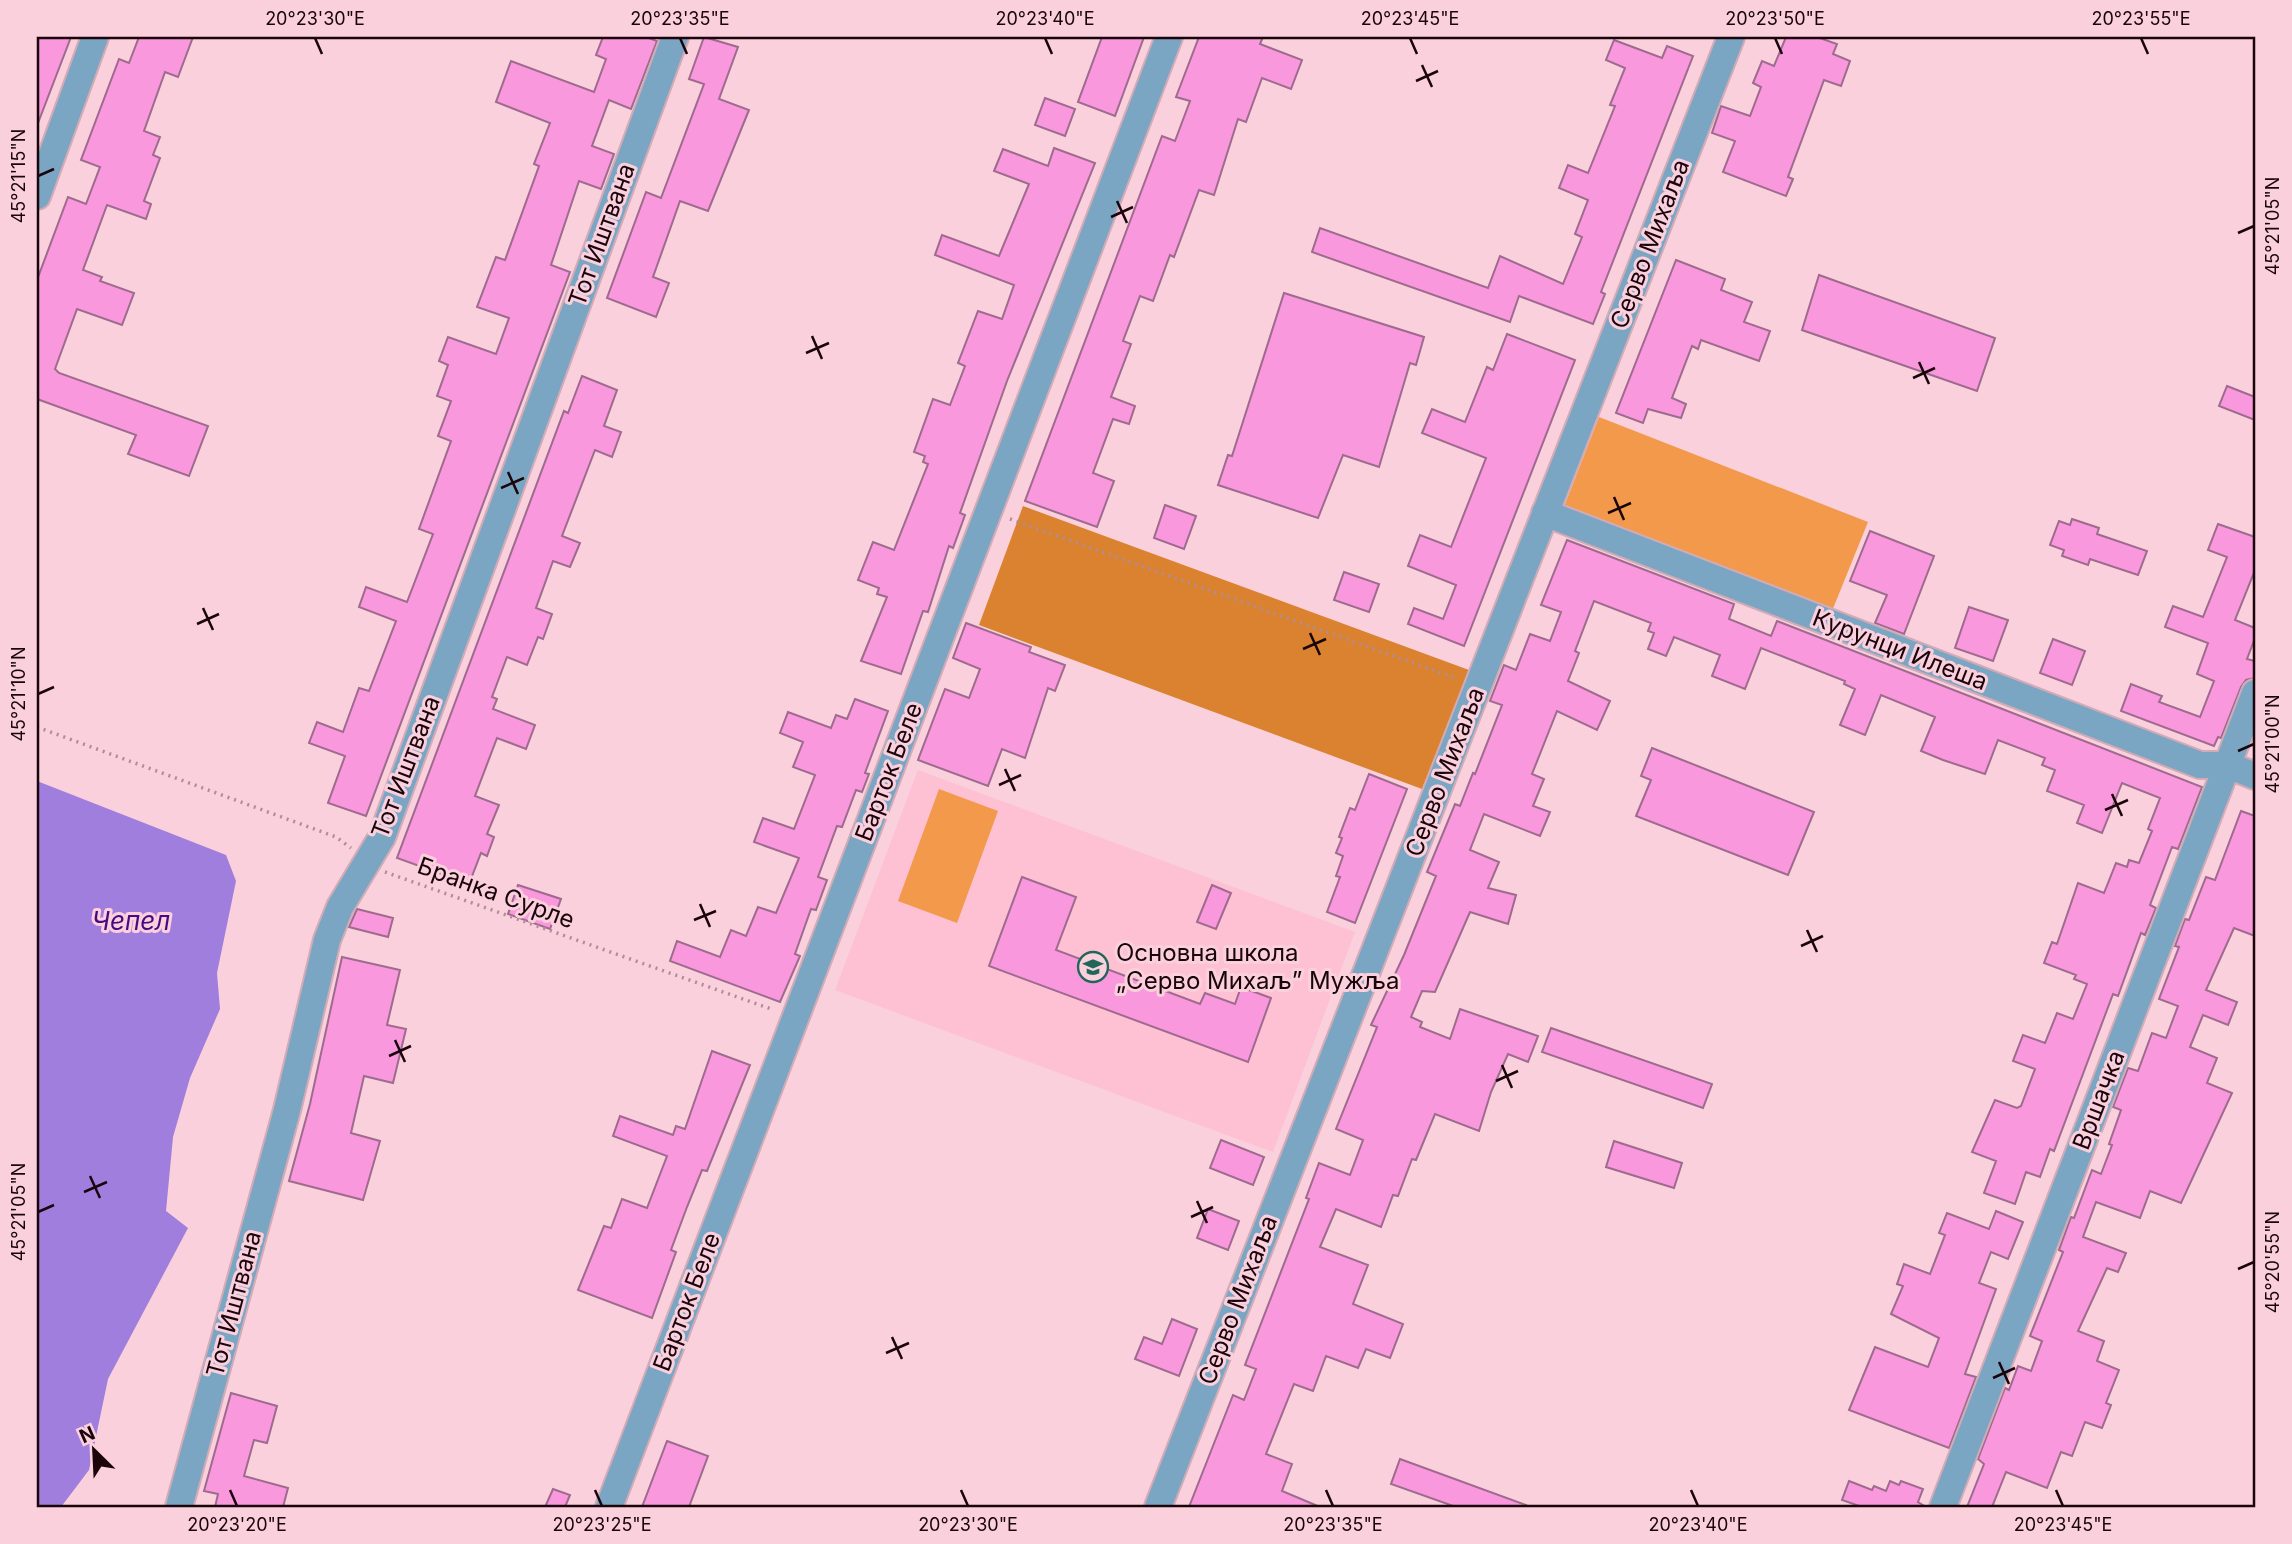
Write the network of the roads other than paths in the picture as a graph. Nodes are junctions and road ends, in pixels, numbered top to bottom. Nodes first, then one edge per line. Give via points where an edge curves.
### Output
1 (95, 37) edge
2 (675, 37) edge
3 (1169, 37) edge
4 (1731, 37) edge
5 (37, 196) edge
6 (1545, 513) junction
7 (2255, 693) edge
8 (2228, 765) junction
9 (2255, 776) edge
10 (179, 1507) edge
11 (609, 1507) edge
12 (1158, 1507) edge
13 (1943, 1507) edge

1 - 5 street
2 - 10 street, Тот Иштвана via 387,823 327,940 287,1110
3 - 11 street, Барток Беле
4 - 6 street, Серво Михаља
6 - 8 street, Курунци Илеша via 2200,765
6 - 12 street, Серво Михаља
7 - 8 street, Вршачка
8 - 9 street, Курунци Илеша
8 - 13 street, Вршачка

